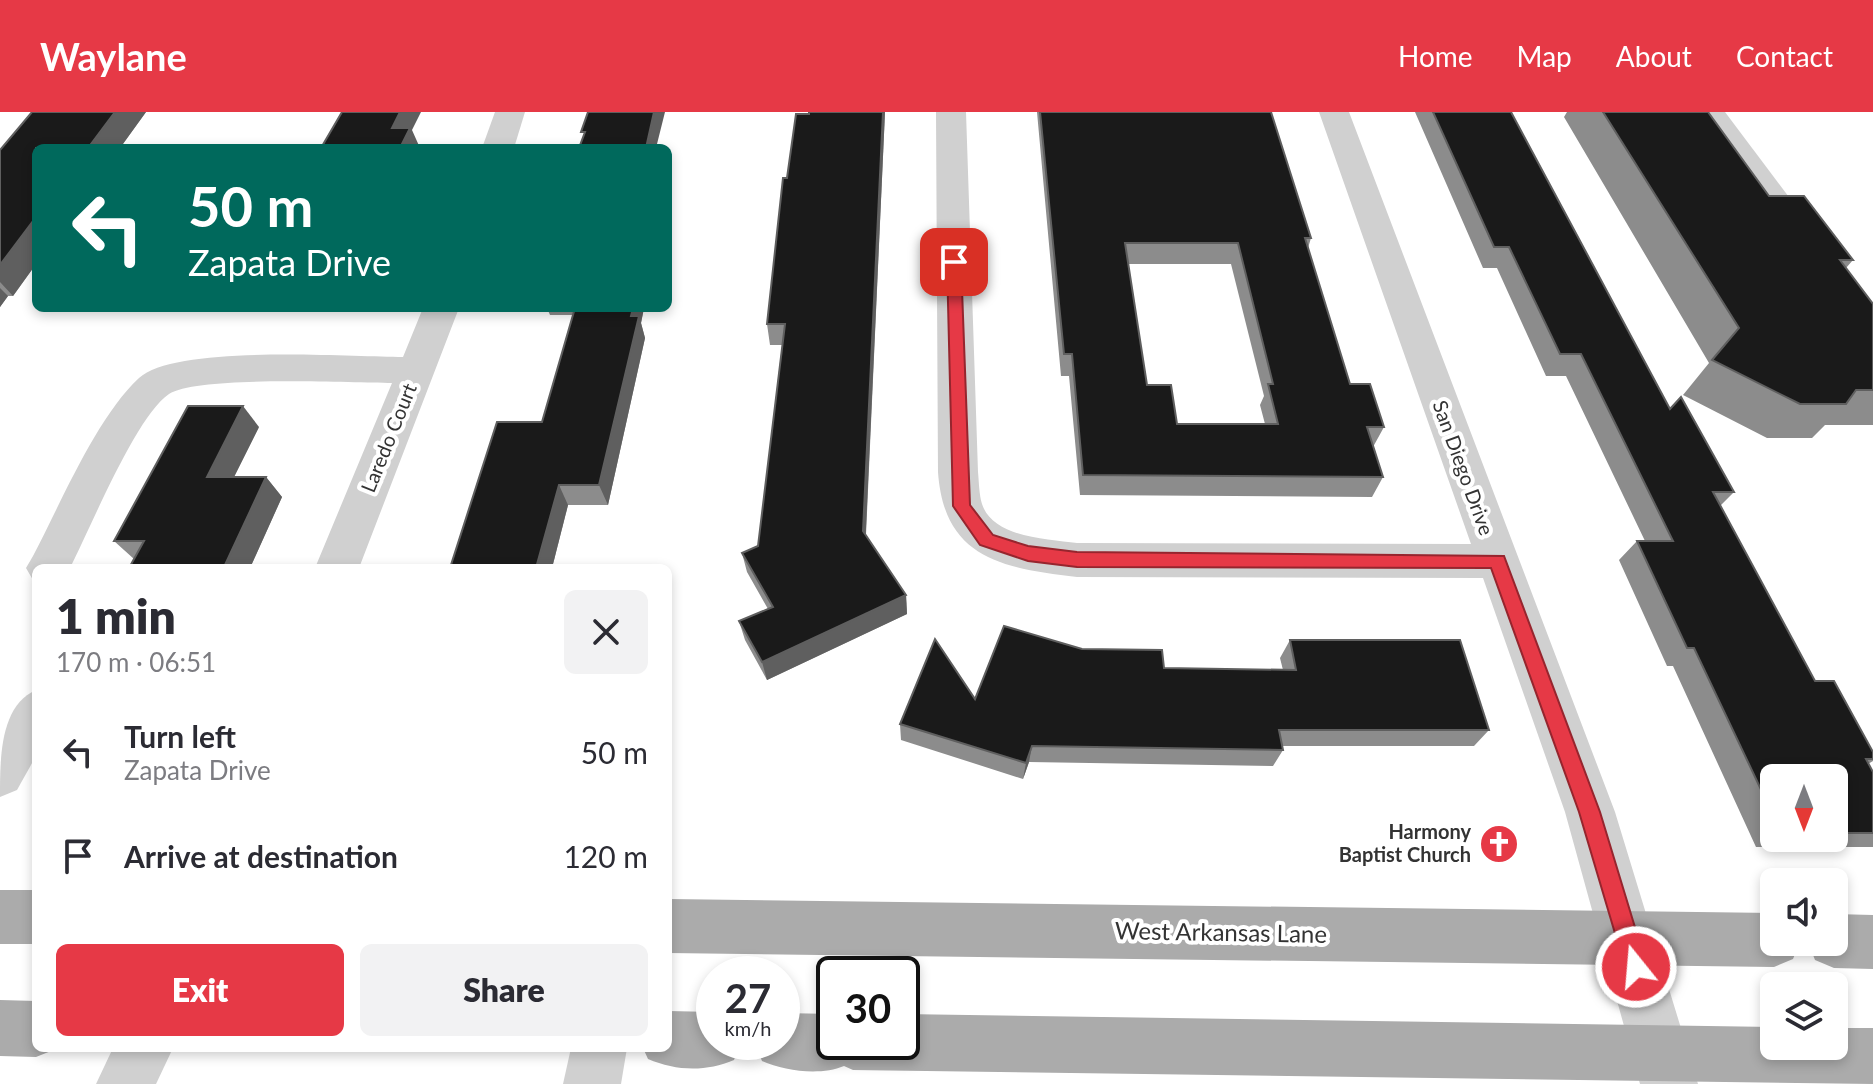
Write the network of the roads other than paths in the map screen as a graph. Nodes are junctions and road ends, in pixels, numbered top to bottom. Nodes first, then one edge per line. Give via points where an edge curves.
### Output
1 (510, 112) edge
2 (951, 112) edge
3 (1334, 112) edge
4 (1709, 112) edge
5 (499, 144) edge
6 (439, 312) edge
7 (1873, 335) edge
8 (416, 370) junction
9 (1497, 561) junction
10 (50, 564) edge
11 (339, 564) edge
12 (32, 718) edge
13 (0, 774) edge
14 (0, 917) edge
15 (32, 917) edge
16 (672, 926) edge
17 (1628, 939) junction
18 (1760, 940) edge
19 (1848, 941) edge
20 (1873, 942) edge
21 (0, 1028) edge
22 (32, 1029) edge
23 (672, 1039) edge
24 (696, 1040) edge
25 (920, 1044) edge
26 (143, 1052) edge
27 (598, 1052) edge
28 (1873, 1057) edge
29 (1665, 1069) edge
30 (125, 1084) edge
31 (592, 1084) edge

1 - 5 street
2 - 9 street via 958,472 962,506 986,540 1077,560
3 - 9 street, San Diego Drive
4 - 7 street
6 - 8 street, Laredo Court
8 - 10 street via 197,370 155,385 129,414
8 - 11 street, Laredo Court
9 - 17 street, San Diego Drive via 1590,812
12 - 13 street
14 - 15 main road
16 - 17 main road, West Arkansas Lane
17 - 18 main road, West Arkansas Lane
17 - 29 street, San Diego Drive
19 - 20 main road
21 - 22 main road
23 - 24 main road
25 - 29 main road
26 - 30 street
27 - 31 street
28 - 29 main road

